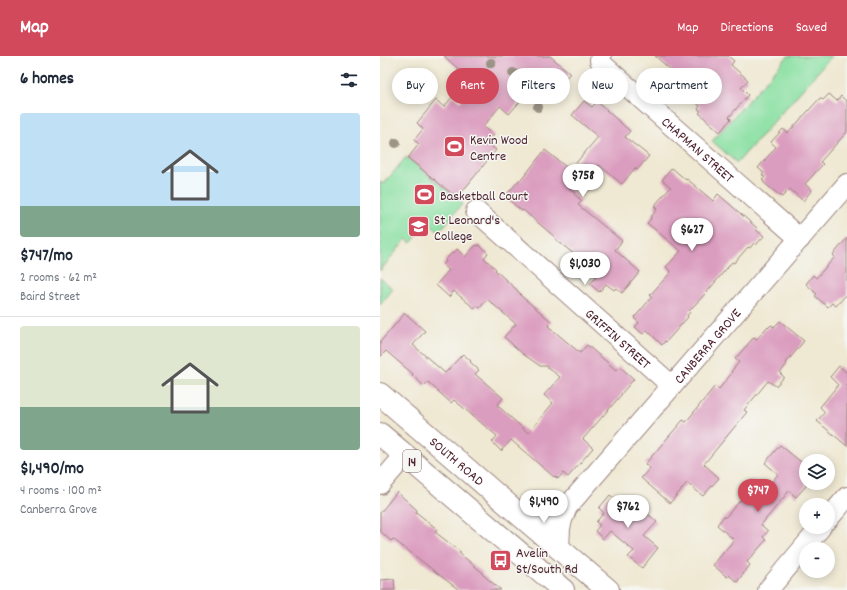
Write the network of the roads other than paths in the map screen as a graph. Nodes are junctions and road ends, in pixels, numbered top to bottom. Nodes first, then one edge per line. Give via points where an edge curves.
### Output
1 (600, 57) edge
2 (847, 184) edge
3 (476, 211) dead end
4 (800, 239) junction
5 (672, 386) junction
6 (380, 394) edge
7 (380, 434) edge
8 (405, 455) junction
9 (463, 466) junction
10 (380, 484) edge
11 (444, 488) junction
12 (847, 497) edge
13 (567, 507) junction
14 (835, 511) edge
15 (528, 522) junction
16 (815, 534) edge
17 (559, 548) junction
18 (563, 590) edge
19 (608, 590) edge
20 (768, 590) edge

1 - 4 street, CHAPMAN STREET via 603,65
2 - 4 street, CANBERRA GROVE
3 - 5 street, GRIFFIN STREET
4 - 5 street, CANBERRA GROVE
5 - 13 street, CANBERRA GROVE
6 - 9 main road, SOUTH ROAD / 14
7 - 8 main road, SOUTH ROAD / 14
8 - 10 street
8 - 11 main road, SOUTH ROAD / 14
9 - 11 main road
9 - 15 main road, SOUTH ROAD / 14
11 - 18 main road, SOUTH ROAD / 14
12 - 14 street
13 - 15 street, CANBERRA GROVE via 557,515
13 - 17 street, CANBERRA GROVE via 560,528
15 - 17 main road, SOUTH ROAD / 14
16 - 20 street
17 - 19 main road, SOUTH ROAD / 14

